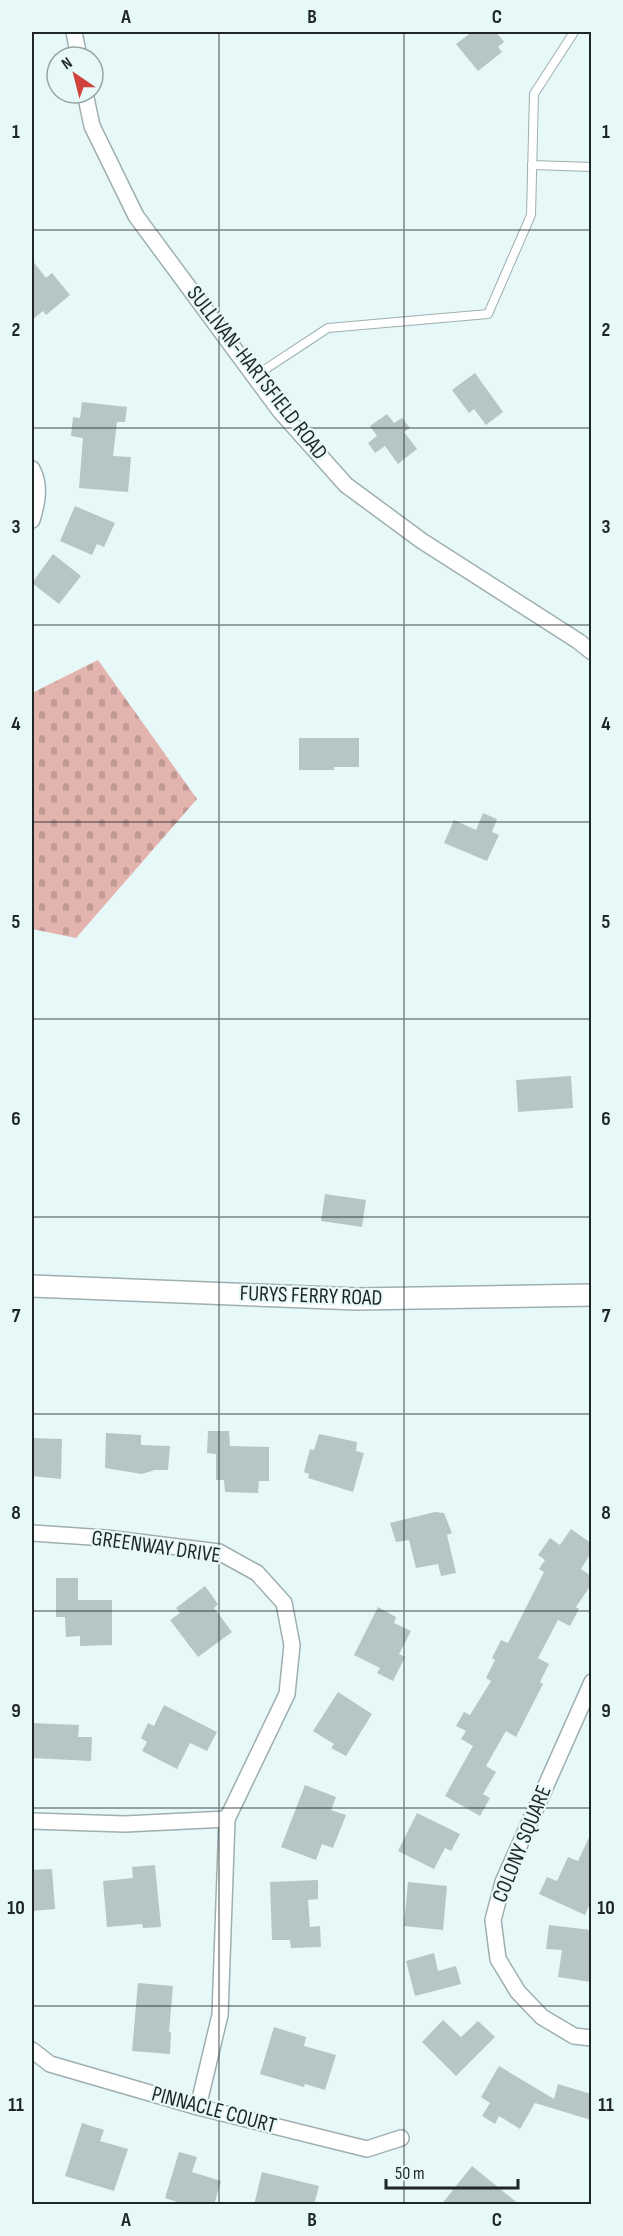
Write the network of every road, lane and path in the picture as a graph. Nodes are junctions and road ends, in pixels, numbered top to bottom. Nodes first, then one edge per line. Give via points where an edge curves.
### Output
1 (574, 32) edge
2 (88, 105) edge
3 (532, 165) junction
4 (591, 167) edge
5 (255, 376) junction
6 (32, 469) edge
7 (32, 520) edge
8 (591, 652) edge
9 (32, 1286) edge
10 (591, 1295) edge
11 (32, 1533) edge
12 (591, 1682) edge
13 (227, 1819) junction
14 (32, 1821) edge
15 (591, 2038) edge
16 (32, 2050) edge
17 (198, 2107) junction
18 (401, 2138) dead end

1 - 3 lane via 534,94
2 - 5 street, SULLIVAN-HARTSFIELD ROAD via 92,126 136,216
3 - 4 lane
3 - 5 lane via 531,215 488,314 328,328
5 - 8 street, SULLIVAN-HARTSFIELD ROAD via 280,411 346,484 422,542
6 - 7 street via 37,488
9 - 10 main road, FURYS FERRY ROAD via 357,1299
11 - 13 street, GREENWAY DRIVE via 219,1552 257,1573 284,1603 292,1645 287,1694
12 - 15 street, COLONY SQUARE via 503,1882 493,1920 498,1959 518,1992 542,2017 574,2036
13 - 14 street via 125,1824
13 - 17 street, GREENWAY DRIVE via 220,2015
16 - 17 street, PINNACLE COURT via 50,2064
17 - 18 street, PINNACLE COURT via 367,2149

